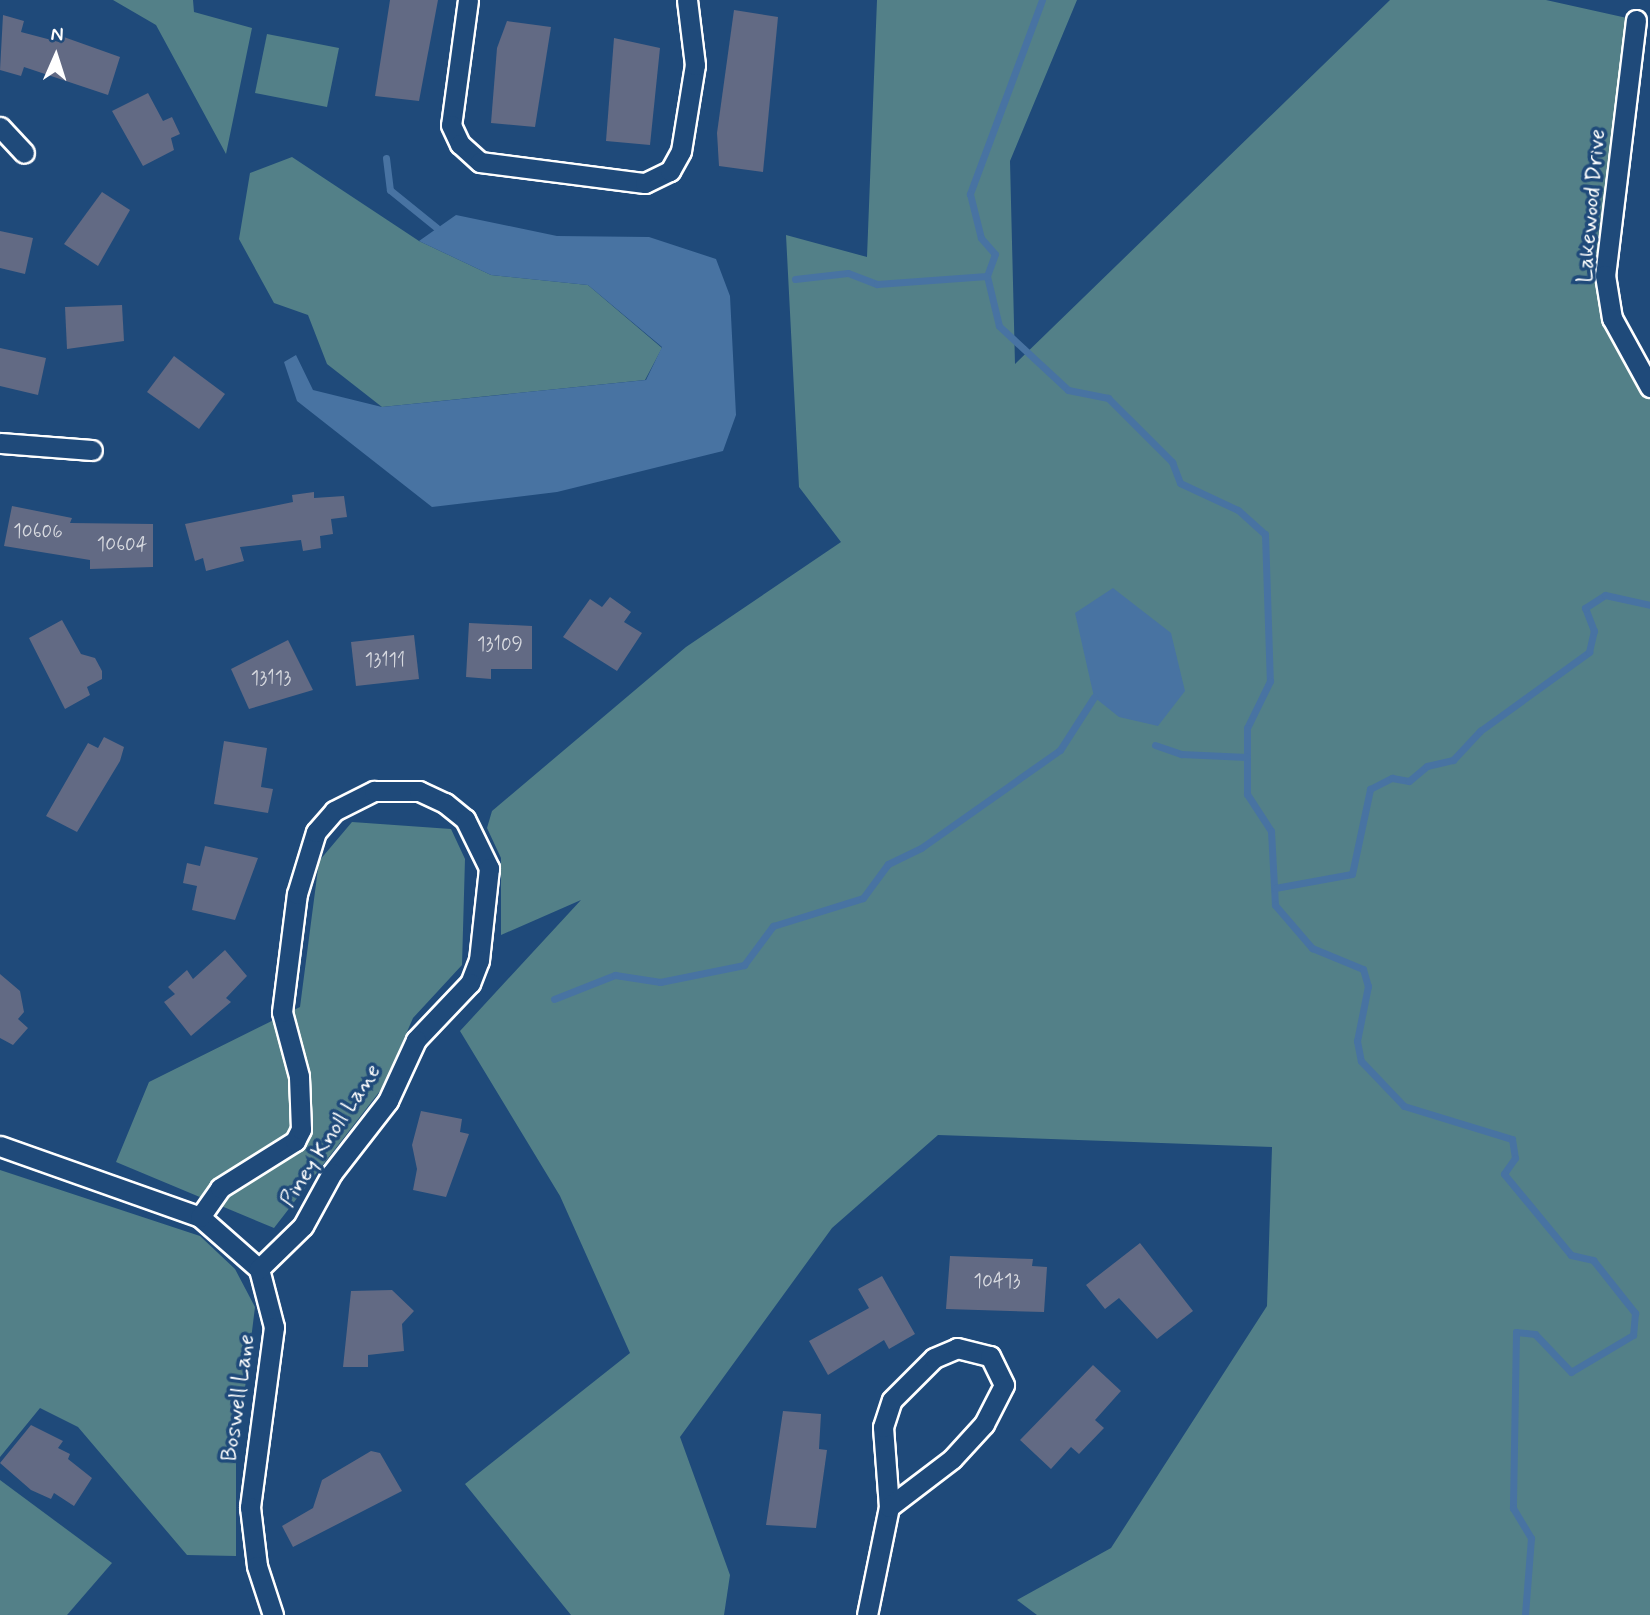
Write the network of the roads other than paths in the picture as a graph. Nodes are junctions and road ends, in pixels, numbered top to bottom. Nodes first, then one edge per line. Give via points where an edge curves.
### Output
1 (468, 0) edge
2 (687, 0) edge
3 (1636, 20) dead end
4 (0, 127) edge
5 (24, 153) dead end
6 (1650, 387) edge
7 (0, 443) edge
8 (92, 450) dead end
9 (0, 1146) edge
10 (200, 1217) junction
11 (259, 1269) junction
12 (889, 1507) junction
13 (273, 1615) edge
14 (867, 1615) edge

1 - 2 street via 451,125 460,144 480,162 645,183 670,170 681,151 695,65
3 - 6 street, Lakewood Drive via 1605,275 1612,318
4 - 5 street
7 - 8 street
9 - 10 street
10 - 11 street
10 - 11 street, Piney Knoll Lane via 220,1188 295,1141 301,1129 301,1086 282,1012 297,894 316,832 334,811 374,790 419,791 445,803 465,819 489,868 481,946 470,983 416,1040 388,1101 332,1173 303,1226
11 - 13 street, Boswell Lane via 274,1327 250,1507 257,1566
12 - 12 street via 883,1427 892,1400 934,1358 957,1348 990,1356 1004,1385 984,1424 952,1459
12 - 14 street

